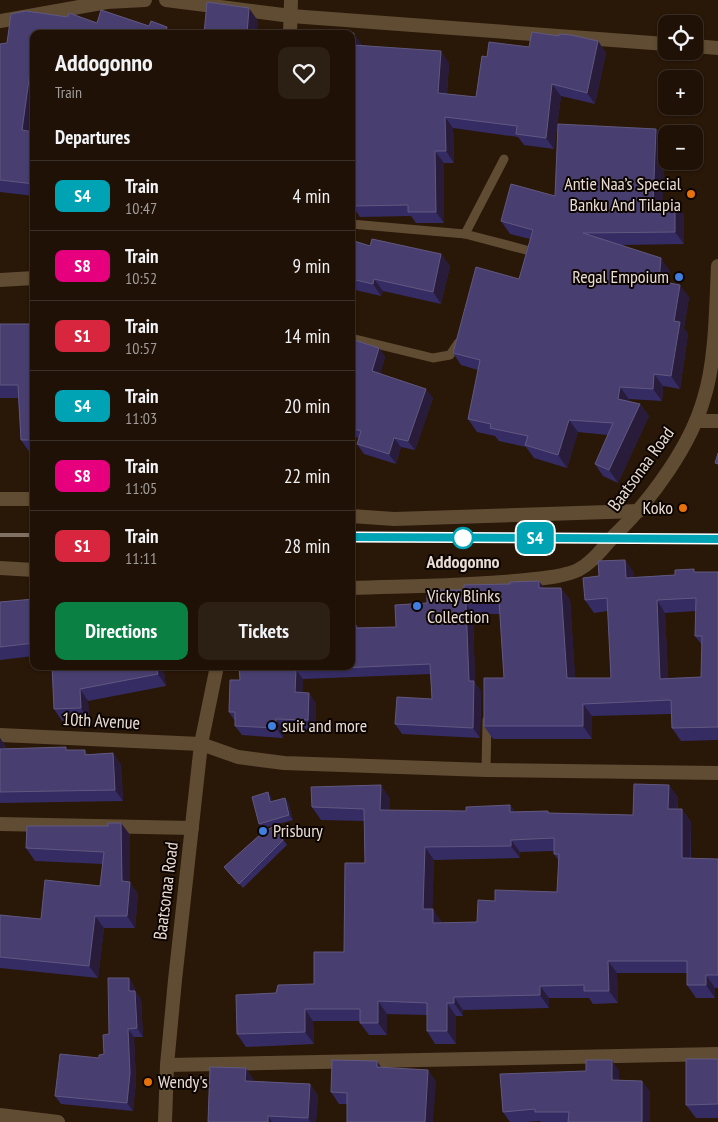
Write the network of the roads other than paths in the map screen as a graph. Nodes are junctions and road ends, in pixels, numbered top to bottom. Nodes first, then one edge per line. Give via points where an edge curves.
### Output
1 (145, 0) edge
2 (166, 0) edge
3 (292, 0) edge
4 (291, 16) junction
5 (0, 21) edge
6 (290, 30) edge
7 (658, 43) edge
8 (703, 47) edge
9 (718, 48) edge
10 (504, 160) dead end
11 (355, 224) edge
12 (465, 234) junction
13 (530, 250) edge
14 (718, 266) edge
15 (30, 278) edge
16 (0, 280) edge
17 (461, 330) edge
18 (355, 339) edge
19 (696, 421) junction
20 (718, 421) edge
21 (0, 498) edge
22 (30, 499) edge
23 (639, 511) junction
24 (355, 516) edge
25 (0, 568) edge
26 (30, 570) edge
27 (355, 588) edge
28 (216, 670) edge
29 (487, 710) edge
30 (0, 736) edge
31 (201, 744) junction
32 (486, 770) junction
33 (718, 772) edge
34 (0, 824) edge
35 (192, 828) junction
36 (718, 1054) edge
37 (167, 1065) junction
38 (0, 1115) edge
39 (58, 1122) edge
40 (165, 1122) edge

1 - 5 street via 107,2
2 - 4 street
3 - 4 street
4 - 6 street
4 - 7 street
8 - 9 street
10 - 12 lane
11 - 12 lane
12 - 13 lane
14 - 19 street, Baatsonaa Road via 715,330 705,397
15 - 16 street
17 - 18 lane via 456,348 450,356 442,358
19 - 20 street
19 - 23 street, Baatsonaa Road via 687,440
21 - 22 street
23 - 24 street via 394,519
23 - 27 street, Baatsonaa Road via 598,554 577,570 549,577 486,584
25 - 26 street
28 - 31 street, Baatsonaa Road
29 - 32 lane
30 - 31 street, 10th Avenue
31 - 32 street, 10th Avenue via 238,757 284,763
31 - 35 street, Baatsonaa Road
32 - 33 street, 10th Avenue
34 - 35 street
35 - 37 street, Baatsonaa Road
36 - 37 street
37 - 40 street, Baatsonaa Road
38 - 39 street

